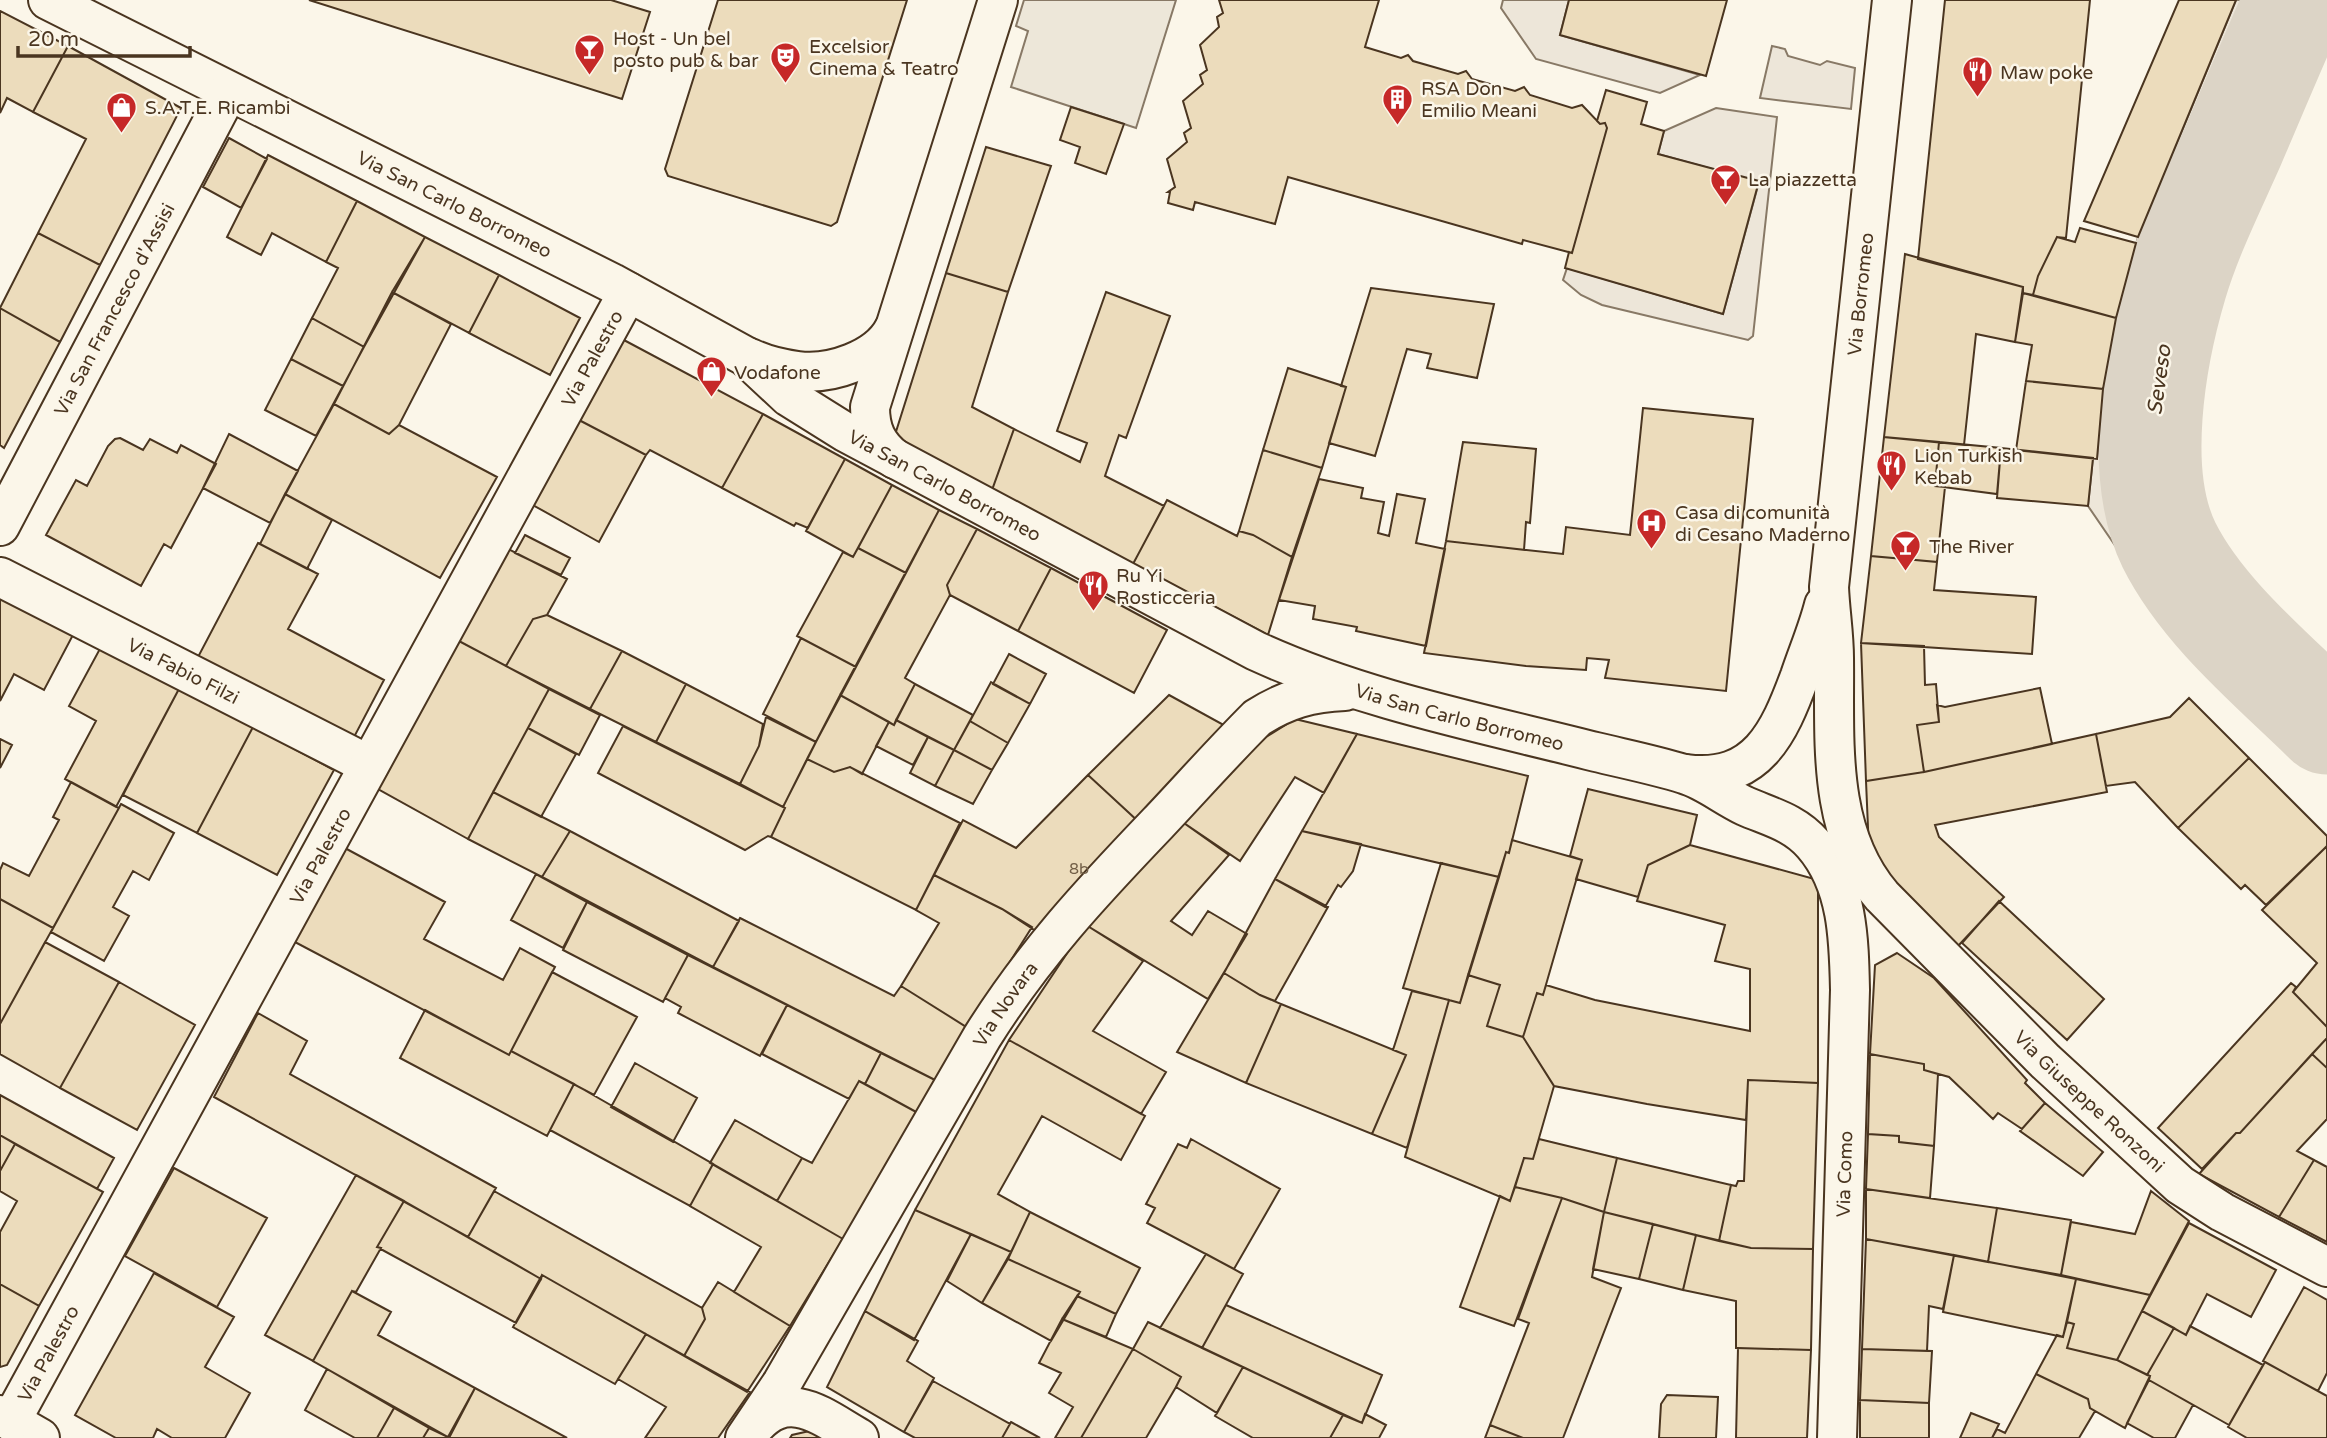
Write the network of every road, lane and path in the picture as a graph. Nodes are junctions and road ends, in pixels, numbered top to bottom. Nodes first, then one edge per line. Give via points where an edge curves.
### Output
1 (48, 0) edge
2 (998, 0) edge
3 (1892, 0) edge
4 (228, 92) junction
5 (628, 292) junction
6 (898, 321) junction
7 (745, 356) junction
8 (901, 463) junction
9 (0, 526) edge
10 (0, 577) edge
11 (1829, 587) junction
12 (1375, 693) junction
13 (369, 765) junction
14 (1686, 774) junction
15 (1882, 896) joint
16 (1844, 911) joint
17 (2327, 1266) edge
18 (17, 1425) edge
19 (747, 1436) edge
20 (859, 1438) edge
21 (1837, 1438) edge

1 - 4 street, Via San Carlo Borromeo
2 - 6 street
3 - 11 street, Via Borromeo
4 - 5 street, Via San Carlo Borromeo
4 - 9 street, Via San Francesco d'Assisi
5 - 7 street, Via San Carlo Borromeo
5 - 13 street, Via Palestro
6 - 7 street via 892,334 867,356 836,367 801,372
6 - 8 street via 875,387 870,419 882,449
7 - 8 street, Via San Carlo Borromeo via 800,405
8 - 12 street, Via San Carlo Borromeo via 1256,651 1306,673
10 - 13 street, Via Fabio Filzi
11 - 14 street, Via Borromeo via 1789,704 1768,744 1737,769 1713,775
11 - 15 street, Via Borromeo via 1835,763 1843,817 1855,856
12 - 14 street, Via San Carlo Borromeo
12 - 19 street, Via Novara via 1327,691 1281,704 1257,718 1066,921 982,1037
13 - 18 street, Via Palestro
14 - 16 street, Via San Carlo Borromeo via 1804,835 1832,875
15 - 17 street, Via Giuseppe Ronzoni via 2045,1062 2180,1185
16 - 21 street, Via Como via 1850,990
19 - 20 street via 760,1421 787,1406 811,1412

